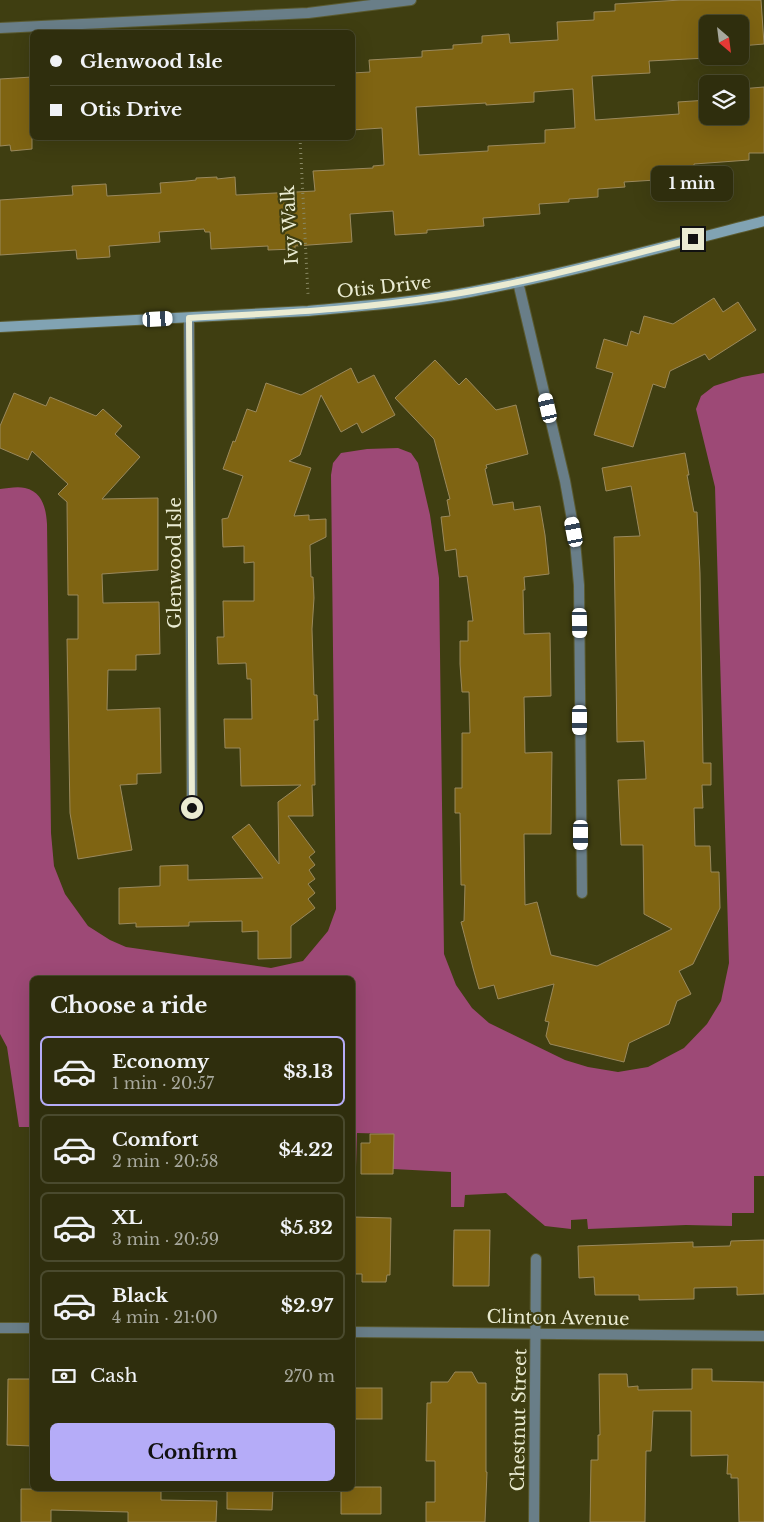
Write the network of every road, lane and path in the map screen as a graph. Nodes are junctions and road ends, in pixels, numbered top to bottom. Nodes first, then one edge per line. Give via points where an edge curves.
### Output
1 (411, 0) edge
2 (0, 28) edge
3 (300, 140) edge
4 (764, 221) edge
5 (518, 282) junction
6 (308, 311) junction
7 (189, 318) junction
8 (0, 327) edge
9 (192, 808) dead end
10 (582, 893) dead end
11 (536, 1259) dead end
12 (0, 1328) edge
13 (30, 1328) edge
14 (355, 1332) edge
15 (536, 1335) junction
16 (764, 1336) edge
17 (534, 1522) edge

1 - 2 street via 308,13
3 - 6 path, Ivy Walk
4 - 5 main road, Otis Drive
5 - 6 main road, Otis Drive via 423,299
5 - 10 street via 565,480 574,532 579,585
6 - 7 main road, Otis Drive
7 - 8 main road, Otis Drive
7 - 9 street, Glenwood Isle
11 - 15 street, Chestnut Street
12 - 13 street
14 - 15 street, Clinton Avenue
15 - 16 street, Clinton Avenue
15 - 17 street, Chestnut Street

